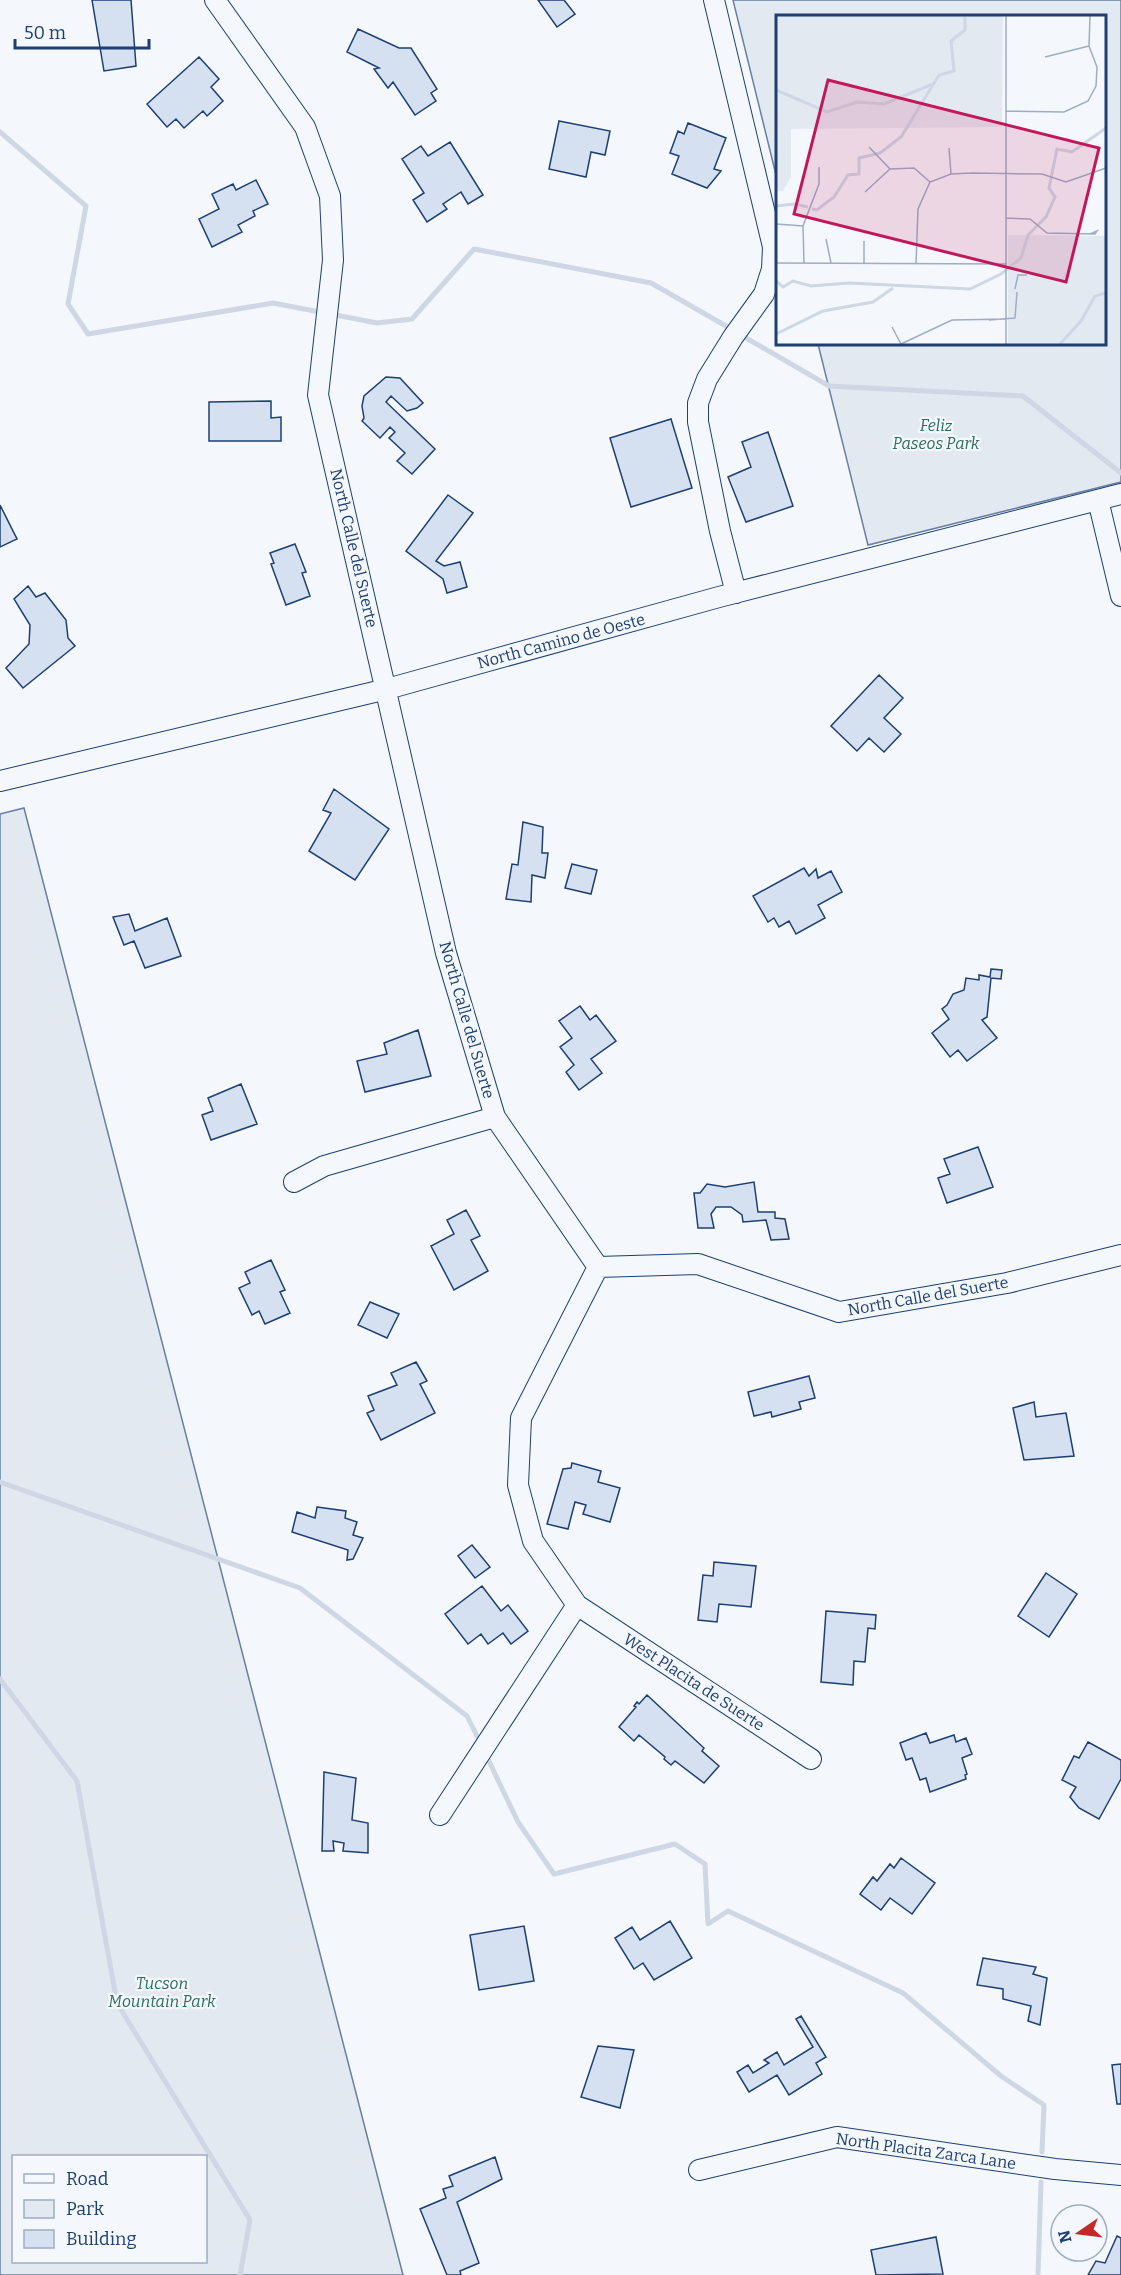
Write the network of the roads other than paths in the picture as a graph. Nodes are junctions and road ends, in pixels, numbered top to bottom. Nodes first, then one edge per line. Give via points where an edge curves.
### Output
1 (215, 0) edge
2 (714, 0) edge
3 (1121, 494) edge
4 (1098, 500) junction
5 (736, 593) junction
6 (1121, 596) edge
7 (387, 689) junction
8 (0, 781) edge
9 (495, 1117) junction
10 (294, 1182) dead end
11 (1121, 1256) edge
12 (598, 1267) junction
13 (577, 1605) junction
14 (811, 1759) dead end
15 (440, 1815) dead end
16 (699, 2170) dead end
17 (1121, 2175) edge

1 - 7 street, North Calle del Suerte via 305,127 330,196 333,260 318,395
2 - 5 street via 773,248 772,269 764,294 708,378 698,403 700,432
3 - 4 street, North Camino de Oeste
4 - 5 street, North Camino de Oeste
4 - 6 street
5 - 7 street, North Camino de Oeste
7 - 8 street, North Camino de Oeste
7 - 9 street, North Calle del Suerte via 446,953
9 - 10 street, North Calle del Suerte via 324,1166
9 - 12 street, North Calle del Suerte
11 - 12 street, North Calle del Suerte via 1007,1283 839,1312 698,1264
12 - 13 street, West Placita de Suerte via 521,1418 518,1485 533,1541
13 - 14 street, West Placita de Suerte
13 - 15 street
16 - 17 street, North Placita Zarca Lane via 837,2137

